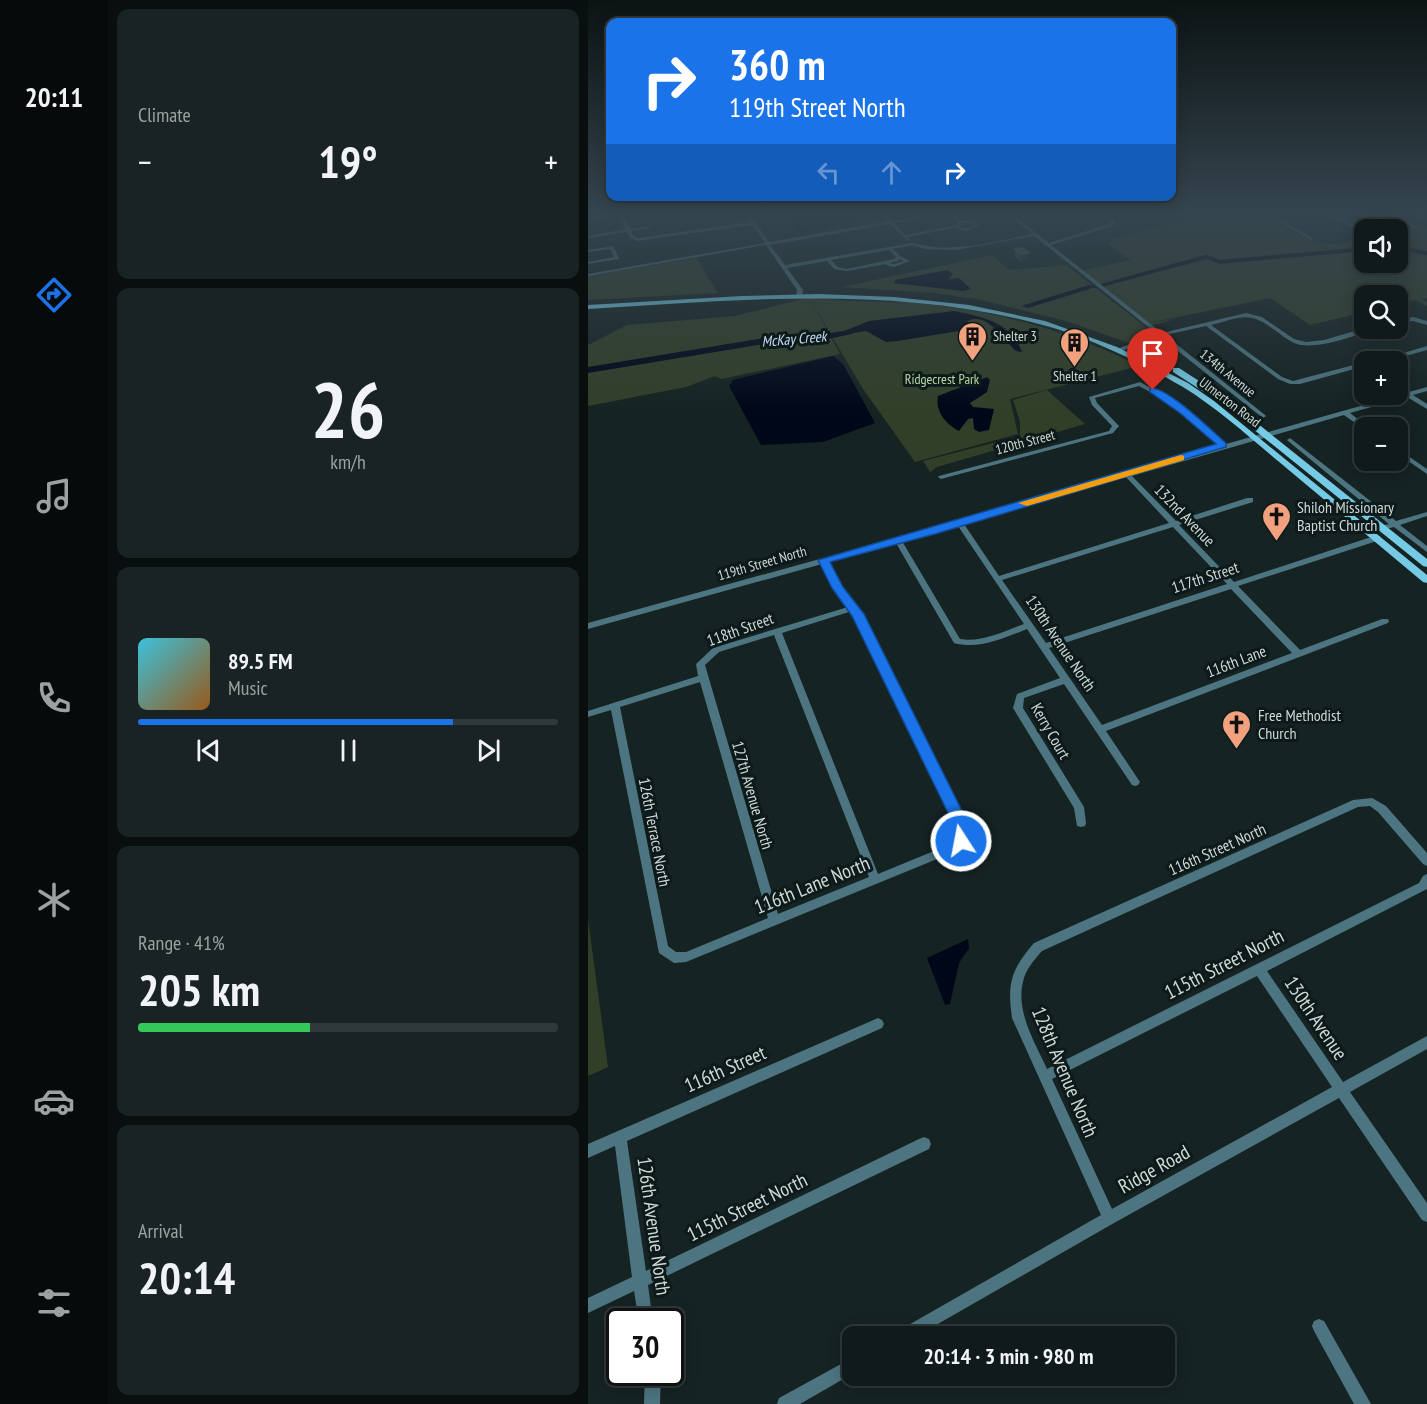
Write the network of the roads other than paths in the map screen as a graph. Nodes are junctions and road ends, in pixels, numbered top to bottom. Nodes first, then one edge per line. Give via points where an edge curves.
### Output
1 (791, 279) edge
2 (1087, 279) edge
3 (800, 293) junction
4 (710, 296) junction
5 (588, 302) edge
6 (641, 304) junction
7 (588, 307) edge
8 (1408, 321) edge
9 (1427, 323) edge
10 (1207, 324) junction
11 (1354, 333) edge
12 (1159, 335) junction
13 (1127, 345) junction
14 (1427, 348) edge
15 (1119, 350) junction
16 (1408, 353) edge
17 (1354, 368) edge
18 (1427, 388) edge
19 (1408, 394) joint
20 (1370, 405) edge
21 (1427, 407) edge
22 (1345, 412) junction
23 (1263, 416) dead end
24 (1354, 419) edge
25 (1265, 434) junction
26 (1255, 437) junction
27 (1290, 440) dead end
28 (1223, 445) junction
29 (1408, 458) edge
30 (1427, 472) edge
31 (1126, 474) junction
32 (941, 477) dead end
33 (1250, 500) dead end
34 (1427, 513) edge
35 (959, 522) junction
36 (1175, 524) junction
37 (1395, 525) junction
38 (1380, 533) junction
39 (898, 541) junction
40 (1427, 550) edge
41 (824, 560) junction
42 (1427, 564) edge
43 (1427, 571) edge
44 (997, 579) junction
45 (1427, 580) edge
46 (1232, 584) junction
47 (853, 608) junction
48 (1385, 621) dead end
49 (1029, 625) junction
50 (588, 626) edge
51 (777, 631) junction
52 (1044, 648) junction
53 (1298, 654) junction
54 (703, 678) junction
55 (1065, 680) junction
56 (615, 706) junction
57 (588, 714) edge
58 (1099, 730) junction
59 (1136, 782) dead end
60 (1081, 824) dead end
61 (1427, 861) edge
62 (875, 880) junction
63 (1425, 883) edge
64 (774, 920) junction
65 (1075, 929) joint
66 (674, 958) joint
67 (1258, 968) junction
68 (878, 1024) dead end
69 (1427, 1042) edge
70 (1044, 1077) junction
71 (1341, 1089) junction
72 (620, 1137) junction
73 (924, 1144) dead end
74 (588, 1151) edge
75 (1427, 1215) edge
76 (1108, 1218) junction
77 (640, 1281) junction
78 (588, 1306) edge
79 (644, 1308) edge
80 (920, 1326) edge
81 (1319, 1326) dead end
82 (842, 1373) edge
83 (653, 1386) edge
84 (806, 1399) edge
85 (652, 1404) edge
86 (785, 1404) edge
87 (1363, 1404) edge

1 - 3 street
2 - 12 street, 134th Avenue
3 - 4 main road, Ulmerton Road
3 - 6 main road, Ulmerton Road
3 - 13 main road, Ulmerton Road via 895,292 974,301 1062,321
3 - 15 main road, Ulmerton Road via 970,306 1043,323
4 - 5 main road, Ulmerton Road
4 - 6 main road
6 - 7 main road, Ulmerton Road
8 - 9 street
10 - 11 street via 1252,315 1298,343 1311,344
10 - 12 street
10 - 17 street via 1285,381 1299,382
12 - 13 street
12 - 23 street, 134th Avenue
13 - 15 street
13 - 25 main road, Ulmerton Road via 1193,380
14 - 16 street
15 - 26 main road, Ulmerton Road via 1187,386
18 - 19 street, 119th Street North
19 - 21 street
20 - 22 street, 119th Street North
22 - 24 street
22 - 25 street, 119th Street North
25 - 26 street, 119th Street North
25 - 38 main road, Ulmerton Road
26 - 28 street, 119th Street North
26 - 38 main road, Ulmerton Road
27 - 37 street
28 - 31 street, 119th Street North
28 - 32 street, 120th Street via 1167,399 1140,384 1092,397 1114,422 1114,429
29 - 30 street
31 - 35 street, 119th Street North
31 - 36 street, 132nd Avenue
33 - 36 street
34 - 37 street, 117th Street
35 - 39 street, 119th Street North
35 - 44 street, 130th Avenue North
36 - 44 street
36 - 46 street, 132nd Avenue
37 - 38 street, 117th Street
37 - 40 street
38 - 42 main road, Ulmerton Road
38 - 43 main road
38 - 45 main road, Ulmerton Road
38 - 46 street, 117th Street
39 - 41 street, 119th Street North
39 - 49 street via 953,636 962,644
41 - 47 street
41 - 50 street, 119th Street North
44 - 49 street, 130th Avenue North
46 - 52 street, 117th Street
46 - 53 street, 132nd Avenue
47 - 51 street, 118th Street
47 - 62 street, 116th Lane North via 961,825 961,841 955,847
48 - 53 street, 116th Lane
49 - 52 street, 130th Avenue North
51 - 54 street, 118th Street via 710,654 700,664
51 - 62 street
52 - 55 street, 130th Avenue North
53 - 58 street, 116th Lane
54 - 56 street
54 - 64 street, 127th Avenue North
55 - 58 street, 130th Avenue North
55 - 60 street, Kerry Court via 1020,696 1018,708 1079,807
56 - 57 street
56 - 66 street, 126th Terrace North via 663,949
58 - 59 street, 130th Avenue North
61 - 65 street, 116th Street North via 1382,809 1372,802 1357,802
62 - 64 street, 116th Lane North
63 - 67 street, 115th Street North
64 - 66 street, 116th Lane North via 686,957
65 - 70 street, 128th Avenue North via 1038,947 1025,962 1014,989 1018,1018
67 - 70 street, 115th Street North
67 - 71 street, 130th Avenue
68 - 72 street, 116th Street
69 - 71 street, Ridge Road
70 - 76 street, 128th Avenue North
71 - 75 street
71 - 76 street, Ridge Road
72 - 74 street, 116th Street
72 - 77 street, 126th Avenue North
73 - 77 street, 115th Street North
76 - 80 street, Ridge Road
77 - 78 street, 115th Street North
77 - 79 street, 126th Avenue North
81 - 87 street
82 - 84 street
83 - 85 street
84 - 86 street

